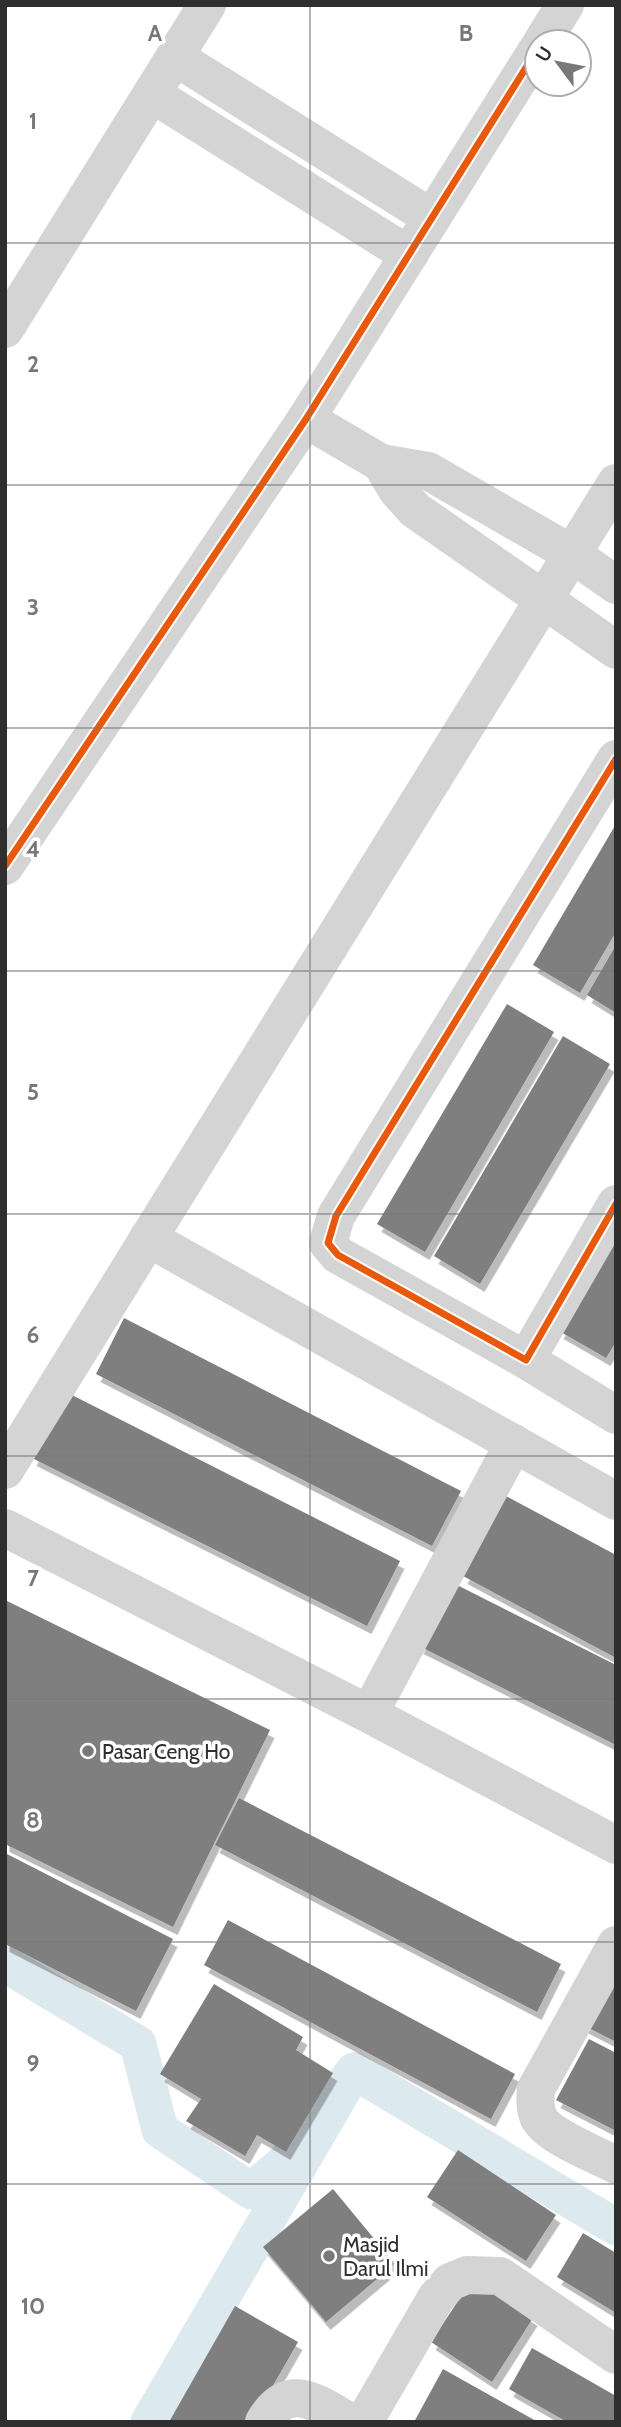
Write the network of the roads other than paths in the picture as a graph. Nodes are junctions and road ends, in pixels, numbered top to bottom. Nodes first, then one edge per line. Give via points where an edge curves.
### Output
1 (207, 5) edge
2 (565, 5) edge
3 (551, 28) edge
4 (175, 57) junction
5 (523, 72) edge
6 (152, 94) junction
7 (432, 218) junction
8 (409, 255) junction
9 (17, 286) edge
10 (5, 329) edge
11 (306, 419) junction
12 (381, 463) junction
13 (616, 483) edge
14 (572, 554) junction
15 (616, 585) edge
16 (545, 598) junction
17 (616, 650) edge
18 (616, 759) edge
19 (11, 846) edge
20 (616, 1204) edge
21 (148, 1238) junction
22 (526, 1360) junction
23 (616, 1415) edge
24 (514, 1443) junction
25 (5, 1470) edge
26 (616, 1501) edge
27 (5, 1528) edge
28 (369, 1714) junction
29 (616, 1845) edge
30 (616, 1945) edge
31 (616, 2165) edge
32 (616, 2355) edge
33 (264, 2422) edge
34 (350, 2422) edge
35 (364, 2422) edge

1 - 4 street
2 - 3 street
4 - 6 street
4 - 7 street
5 - 7 street
6 - 8 street
6 - 9 street
7 - 8 street
8 - 11 street
9 - 10 street
11 - 12 street
11 - 19 street
12 - 14 street via 428,471
12 - 16 street via 415,510
13 - 14 street
14 - 15 street
14 - 16 street
16 - 17 street
16 - 21 street
18 - 22 street via 329,1234 328,1243 338,1255
20 - 22 street
21 - 24 street
21 - 25 street
22 - 23 street
24 - 26 street
24 - 28 street
27 - 28 street
28 - 29 street
30 - 31 street via 536,2089 535,2103 545,2127
32 - 35 street via 500,2276 467,2275 450,2282 436,2298
33 - 34 street via 278,2404 292,2397 310,2399

